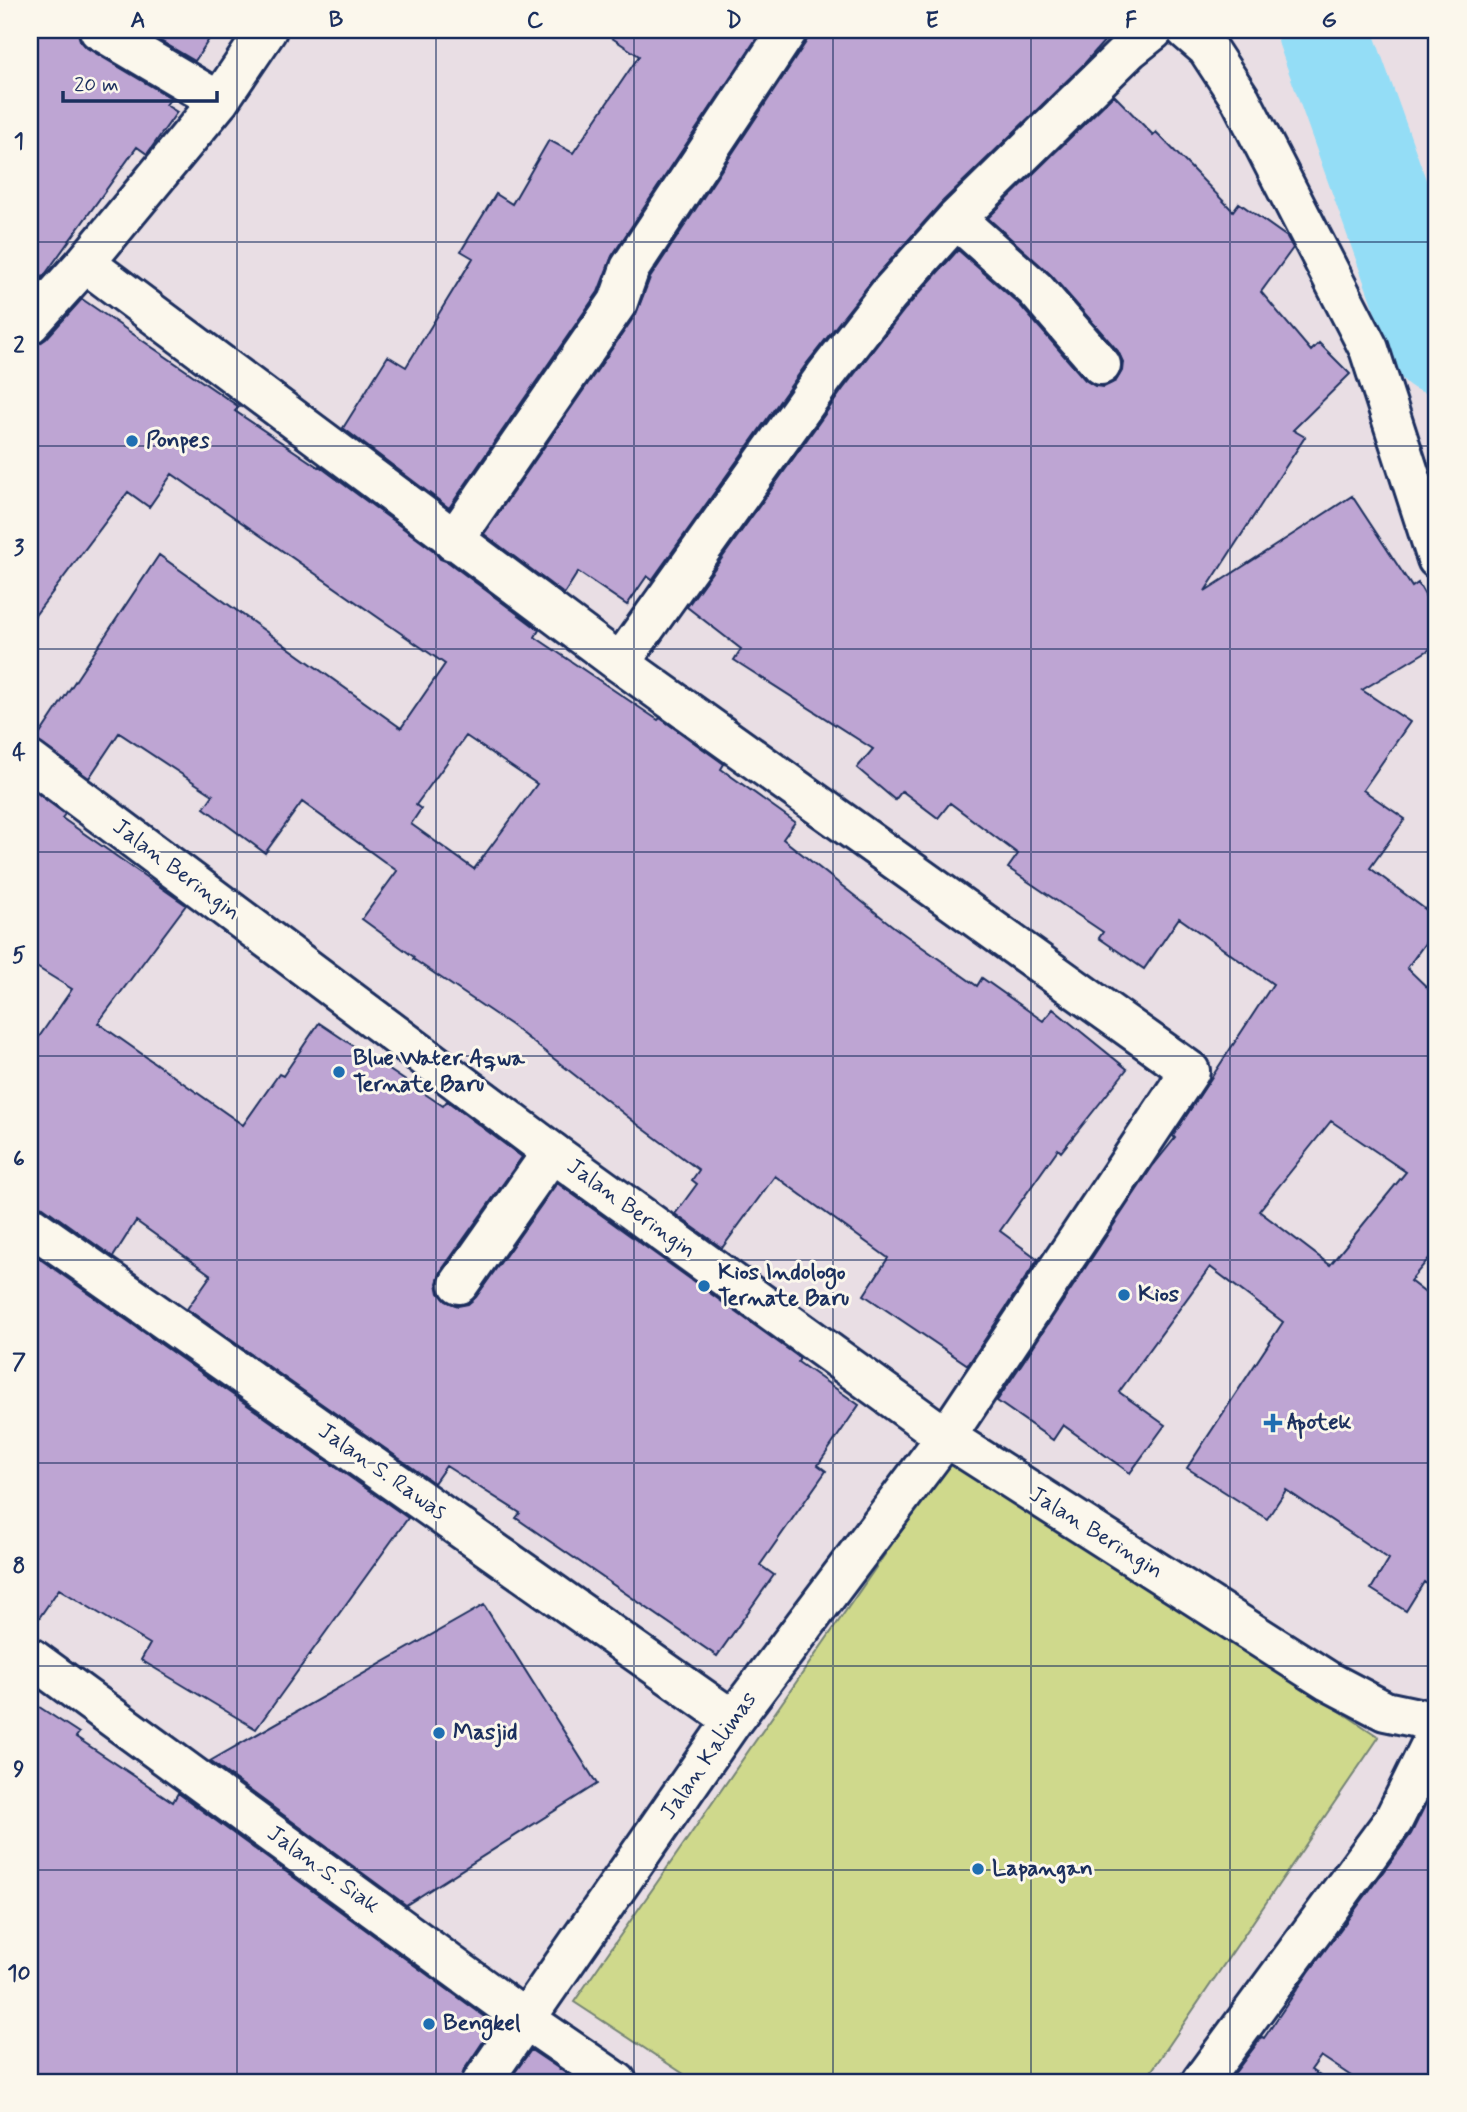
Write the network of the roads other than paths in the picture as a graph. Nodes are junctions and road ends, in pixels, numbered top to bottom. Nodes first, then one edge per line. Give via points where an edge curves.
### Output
1 (99, 30) edge
2 (267, 30) edge
3 (788, 30) edge
4 (1154, 30) edge
5 (1186, 30) edge
6 (219, 101) junction
7 (956, 219) junction
8 (85, 263) junction
9 (30, 324) edge
10 (1101, 365) dead end
11 (453, 541) junction
12 (1437, 559) edge
13 (620, 663) junction
14 (30, 761) edge
15 (552, 1152) junction
16 (30, 1225) edge
17 (459, 1284) dead end
18 (946, 1437) junction
19 (30, 1657) edge
20 (733, 1720) junction
21 (1437, 1722) edge
22 (1437, 1732) edge
23 (525, 2019) junction
24 (482, 2082) edge
25 (617, 2082) edge
26 (1201, 2082) edge

1 - 6 street
2 - 6 street
3 - 11 street via 630,268 618,302
4 - 7 street
5 - 12 street via 1208,48 1241,100 1369,349
6 - 8 street
7 - 10 street via 1035,289
7 - 13 street via 888,295 825,376
8 - 9 street
8 - 11 street
11 - 13 street
13 - 18 street, Jalan Kalimas via 1190,1071
14 - 15 street, Jalan Beringin
15 - 17 street
15 - 18 street, Jalan Beringin
16 - 20 street, Jalan S. Rawas
18 - 20 street, Jalan Kalimas
18 - 21 street, Jalan Beringin via 1328,1681 1385,1711
19 - 23 street, Jalan S. Siak
20 - 23 street, Jalan Kalimas
22 - 26 street via 1394,1821
23 - 24 street, Jalan Kalimas
23 - 25 street, Jalan S. Siak

